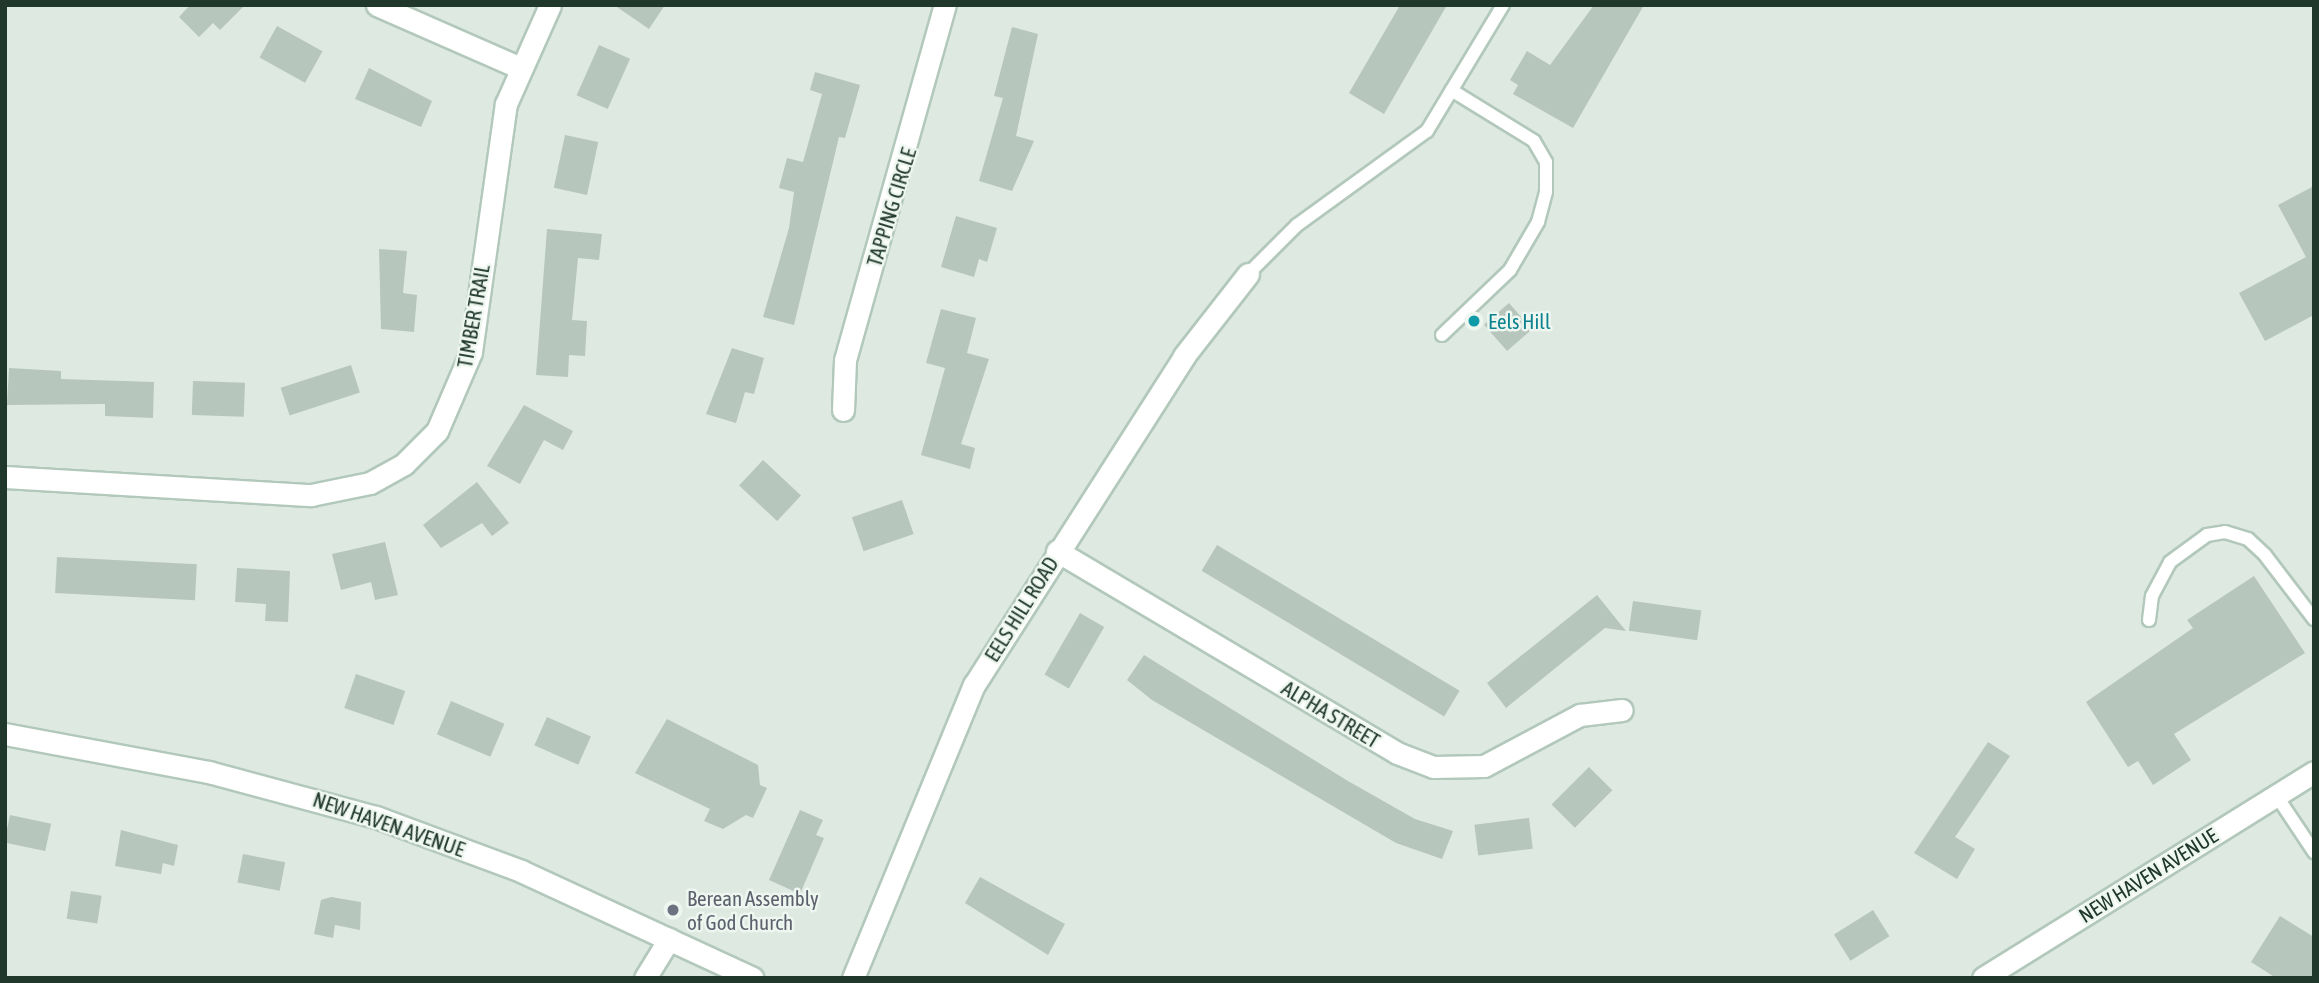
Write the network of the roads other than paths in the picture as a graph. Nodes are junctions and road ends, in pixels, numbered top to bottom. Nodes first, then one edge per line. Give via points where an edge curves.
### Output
1 (377, 5) edge
2 (550, 5) edge
3 (945, 5) edge
4 (1503, 5) edge
5 (518, 67) junction
6 (1451, 90) junction
7 (1248, 274) joint
8 (1441, 335) dead end
9 (843, 410) dead end
10 (5, 477) edge
11 (1057, 551) junction
12 (2314, 619) edge
13 (2149, 620) dead end
14 (1622, 710) dead end
15 (5, 734) edge
16 (2314, 772) edge
17 (2276, 796) junction
18 (2313, 849) edge
19 (669, 939) junction
20 (645, 978) edge
21 (753, 978) edge
22 (853, 978) edge
23 (1983, 978) edge

1 - 5 street
2 - 5 street, TIMBER TRAIL
3 - 9 street, TAPPING CIRCLE via 845,360
4 - 6 lane
5 - 10 street, TIMBER TRAIL via 493,161 471,352 437,431 404,464 370,484 311,495
6 - 7 lane via 1427,131 1297,225
6 - 8 lane via 1534,141 1546,162 1546,192 1538,222 1510,270
7 - 11 street, EELS HILL ROAD via 1184,356
11 - 14 street, ALPHA STREET via 1397,753 1433,768 1484,766 1580,715
11 - 22 street, EELS HILL ROAD via 974,685
12 - 13 lane via 2265,555 2248,539 2225,532 2207,535 2170,562 2152,596
15 - 19 street, NEW HAVEN AVENUE via 209,772 376,817 521,872
16 - 17 street, NEW HAVEN AVENUE
17 - 18 lane
17 - 23 street, NEW HAVEN AVENUE
19 - 20 street
19 - 21 street, NEW HAVEN AVENUE

